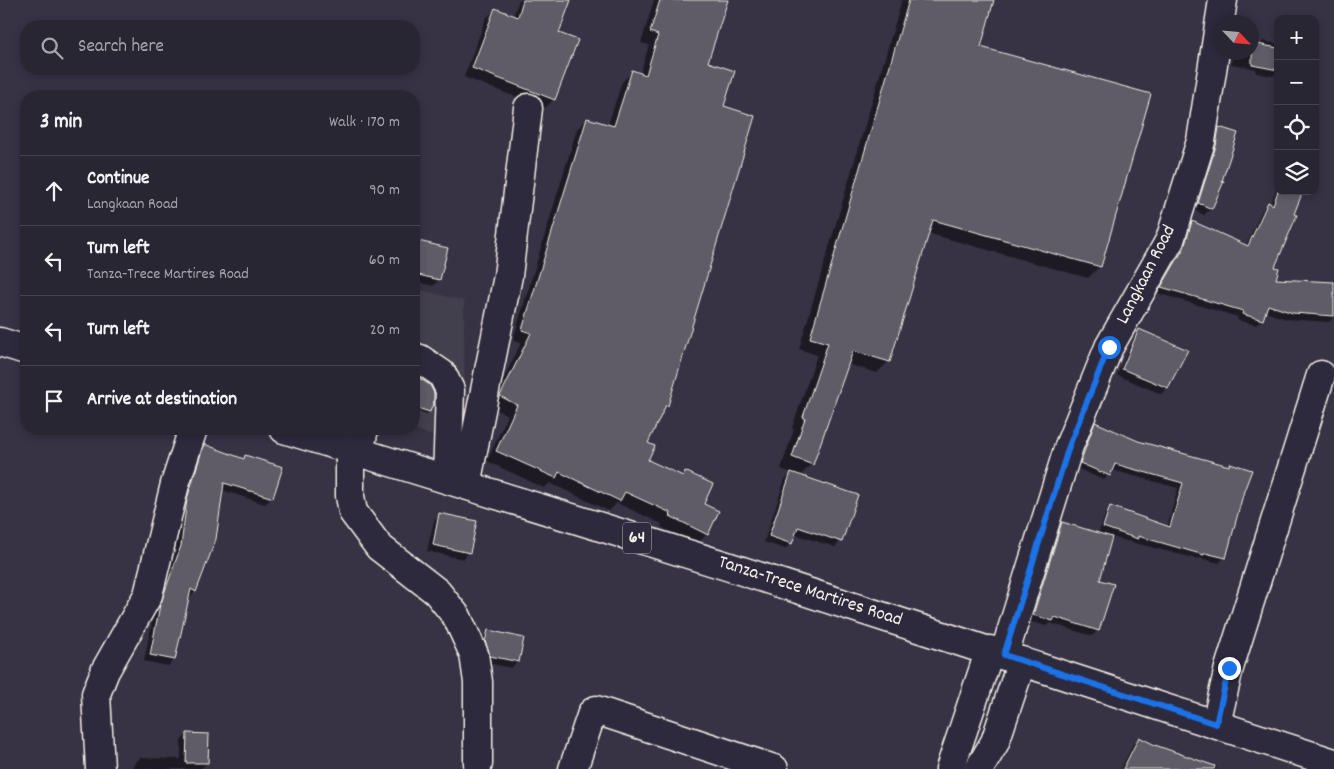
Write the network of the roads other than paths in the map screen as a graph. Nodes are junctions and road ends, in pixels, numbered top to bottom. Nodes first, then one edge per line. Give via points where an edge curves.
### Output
1 (1223, 0) edge
2 (528, 108) dead end
3 (0, 342) edge
4 (20, 348) edge
5 (420, 359) edge
6 (1321, 375) dead end
7 (191, 435) edge
8 (316, 435) edge
9 (358, 443) edge
10 (457, 482) junction
11 (1005, 655) junction
12 (971, 703) junction
13 (1004, 712) junction
14 (1216, 724) junction
15 (478, 764) dead end
16 (1334, 764) edge
17 (100, 769) edge
18 (573, 769) edge
19 (774, 769) edge
20 (950, 769) edge
21 (979, 769) edge

1 - 11 street, Langkaan Road via 1201,141 1170,240 1109,347 1069,446
2 - 10 street via 508,276
3 - 4 street
5 - 10 street via 442,374 450,390
6 - 14 street via 1229,668
7 - 17 street via 175,484 148,595 105,671 96,694
8 - 9 street, Tanza-Trece Martires Road / 64
9 - 10 street, Tanza-Trece Martires Road / 64
9 - 15 street via 350,496 353,512 379,548 437,592 457,617 474,654 478,682
10 - 11 street, Tanza-Trece Martires Road / 64
11 - 12 street
11 - 13 street
11 - 14 street, Tanza-Trece Martires Road / 64
12 - 13 street
12 - 20 street
13 - 21 street via 994,742
14 - 16 street, Tanza-Trece Martires Road / 64
18 - 19 street via 592,713 596,710

